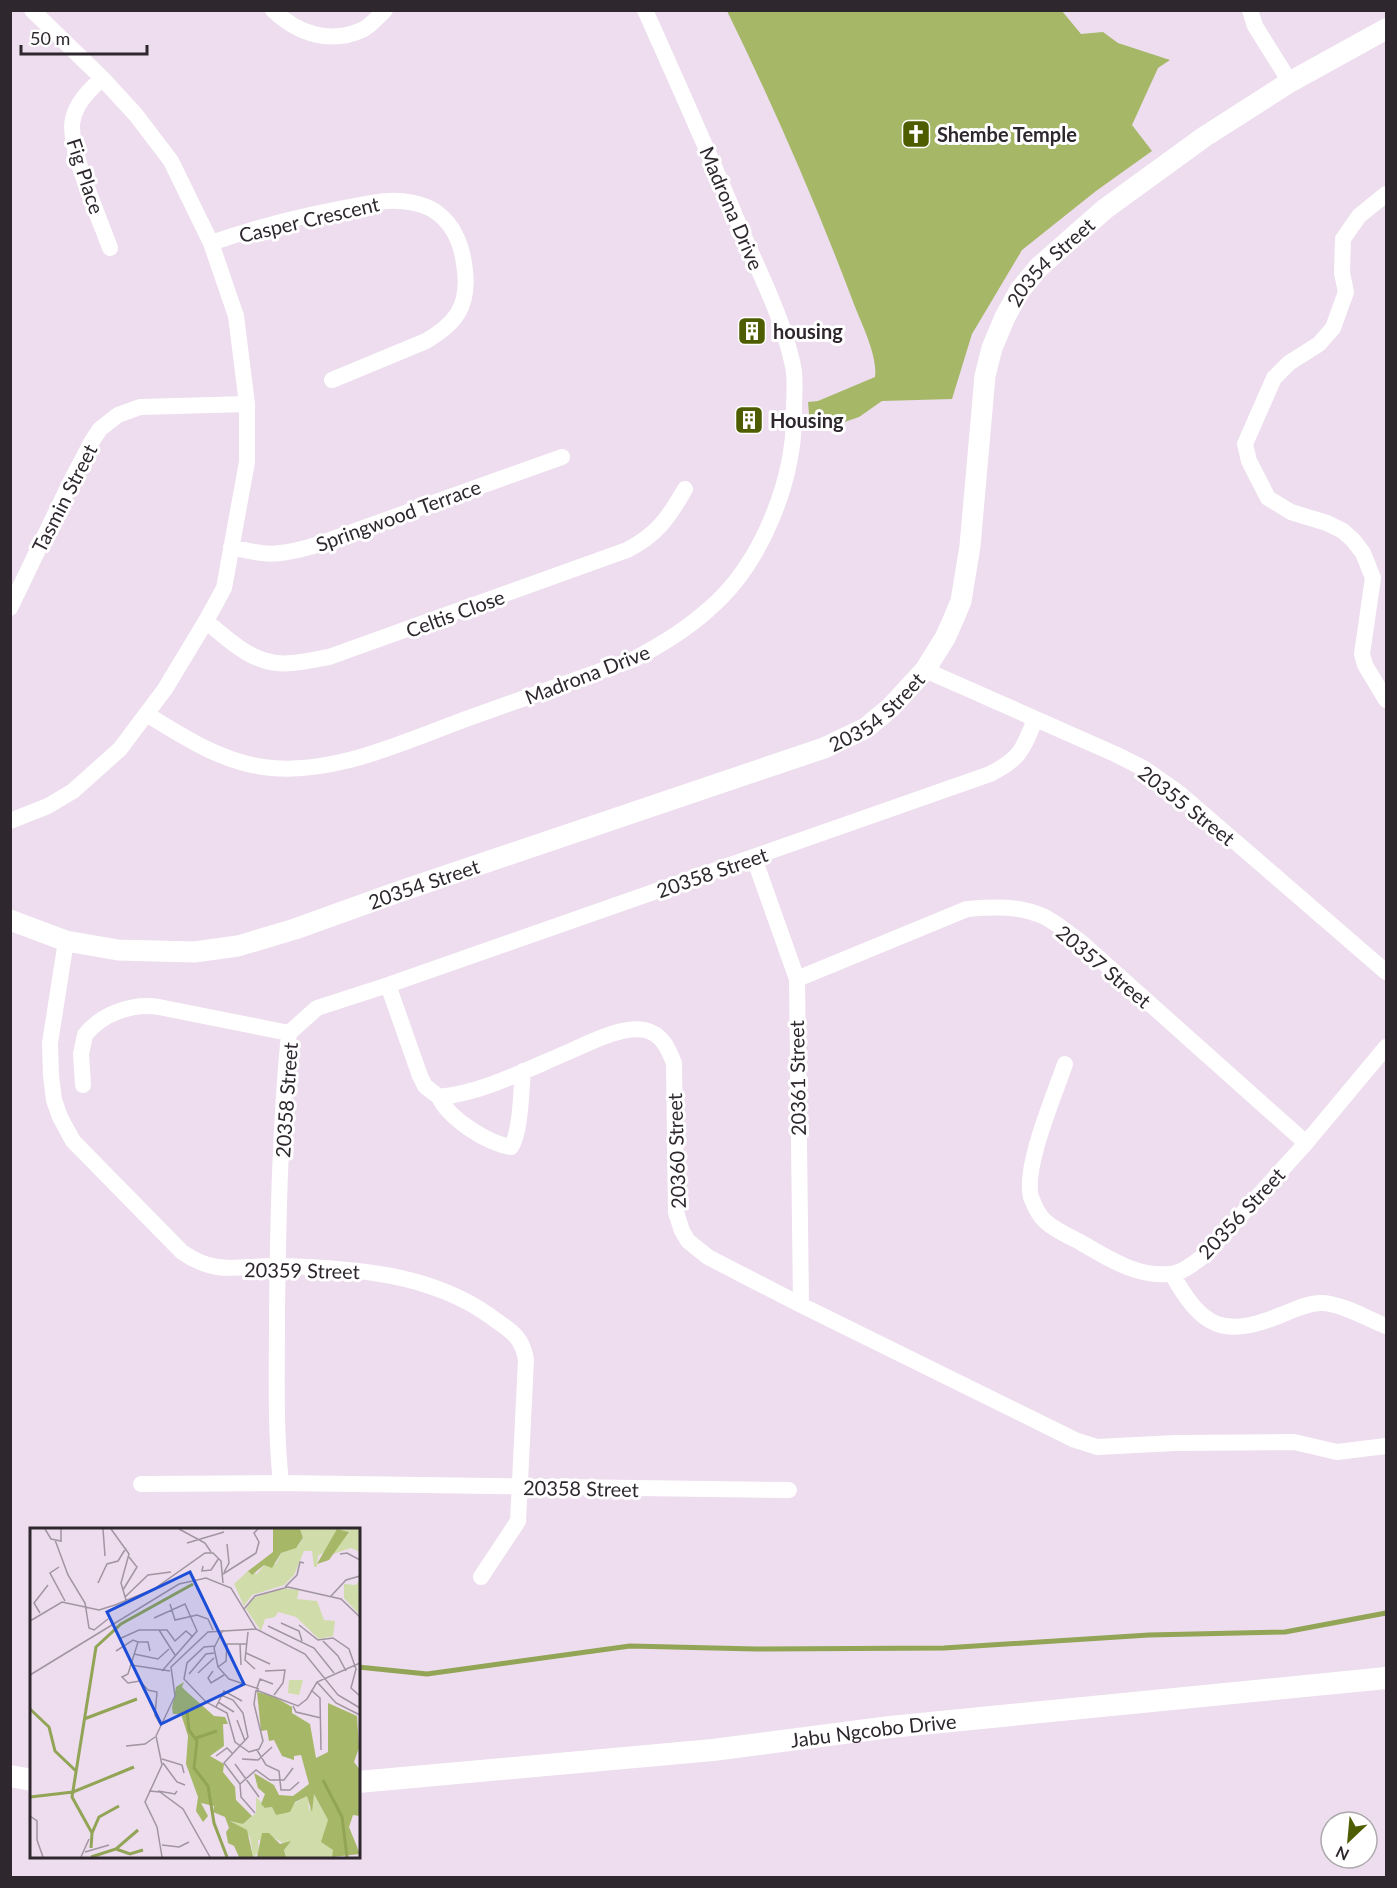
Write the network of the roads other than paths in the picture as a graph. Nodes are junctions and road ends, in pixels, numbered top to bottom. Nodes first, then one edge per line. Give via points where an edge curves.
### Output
1 (32, 10) edge
2 (273, 10) edge
3 (385, 10) edge
4 (645, 10) edge
5 (1250, 10) edge
6 (1386, 29) edge
7 (102, 78) junction
8 (1290, 82) junction
9 (1386, 194) edge
10 (211, 243) junction
11 (110, 248) dead end
12 (332, 380) dead end
13 (246, 404) junction
14 (562, 457) dead end
15 (685, 489) dead end
16 (231, 547) junction
17 (10, 608) edge
18 (206, 621) junction
19 (925, 670) junction
20 (1386, 700) edge
21 (147, 715) junction
22 (1035, 719) junction
23 (10, 821) edge
24 (754, 858) junction
25 (10, 920) edge
26 (66, 941) junction
27 (1386, 972) edge
28 (797, 979) junction
29 (388, 985) junction
30 (289, 1033) junction
31 (1386, 1047) edge
32 (1065, 1064) dead end
33 (523, 1071) junction
34 (83, 1085) dead end
35 (439, 1097) junction
36 (1306, 1143) junction
37 (278, 1266) junction
38 (1172, 1274) junction
39 (801, 1305) junction
40 (1386, 1326) edge
41 (1386, 1446) edge
42 (281, 1483) junction
43 (141, 1484) dead end
44 (521, 1487) junction
45 (789, 1490) dead end
46 (481, 1577) dead end
47 (1386, 1678) edge
48 (10, 1776) edge
49 (30, 1780) edge
50 (360, 1782) edge

1 - 7 street
2 - 3 street via 298,29 317,36 336,36 364,29
4 - 21 street, Madrona Drive via 777,312 794,367 794,428 789,467 761,542 736,580 695,621 634,659 329,765 294,770 227,759
5 - 8 street via 1255,26
6 - 8 street, 20354 Street
7 - 10 street via 171,161
7 - 11 street, Fig Place via 77,106 71,128 75,151
8 - 19 street, 20354 Street via 1204,137 1105,209 1039,267 1020,290 996,337 986,376 961,601
9 - 20 street via 1359,216 1343,239 1341,273 1346,292 1333,328 1319,344 1288,363 1274,378 1245,444 1249,462 1268,498 1291,512 1343,531 1363,553 1373,578 1362,654
10 - 12 street, Casper Crescent via 284,220 389,201 412,202 435,210 448,222 459,244 467,284 454,321 426,341
10 - 13 street via 236,316
13 - 16 street via 247,462
13 - 17 street, Tasmin Street via 141,407 100,429
14 - 16 street, Springwood Terrace via 313,546 273,555
15 - 18 street, Celtis Close via 669,517 648,538 627,550 329,657 291,663 256,658 241,651
16 - 18 street via 224,588
18 - 21 street
19 - 22 street, 20355 Street
19 - 26 street, 20354 Street via 866,728 824,748 295,929 238,946 194,952 118,950
21 - 23 street via 120,749 73,791
22 - 24 street, 20358 Street via 1017,758 1007,766
22 - 27 street, 20355 Street via 1145,769 1179,793
24 - 28 street, 20361 Street
24 - 29 street, 20358 Street
25 - 26 street, 20354 Street
26 - 37 street, 20359 Street via 50,1043 51,1075 54,1100 73,1141 196,1262 232,1269
28 - 36 street, 20357 Street via 967,909 1019,908 1046,918 1083,944
28 - 39 street, 20361 Street
29 - 30 street, 20358 Street via 317,1008
29 - 35 street via 420,1076 425,1086
30 - 34 street via 143,1005 130,1006 106,1018 83,1038
30 - 37 street, 20358 Street
31 - 36 street, 20356 Street
32 - 38 street via 1036,1148 1030,1178 1036,1208 1054,1228 1117,1263 1153,1275
33 - 35 street, 20360 Street via 458,1095
33 - 35 street via 511,1147 465,1126 448,1112
33 - 39 street, 20360 Street via 605,1036 637,1029 657,1035 667,1045 674,1063 676,1212 682,1231 708,1257
36 - 38 street, 20356 Street via 1205,1255
37 - 42 street, 20358 Street via 277,1446
37 - 44 street, 20359 Street via 396,1276 474,1305 517,1336 524,1346 526,1360
38 - 40 street via 1188,1302 1223,1327 1268,1321 1320,1303 1332,1304
39 - 41 street, 20360 Street via 1097,1447 1294,1442 1337,1452
42 - 43 street
42 - 44 street, 20358 Street
44 - 45 street, 20358 Street
44 - 46 street, 20359 Street via 518,1521
47 - 50 main road, Jabu Ngcobo Drive via 890,1727 713,1750
48 - 49 main road

